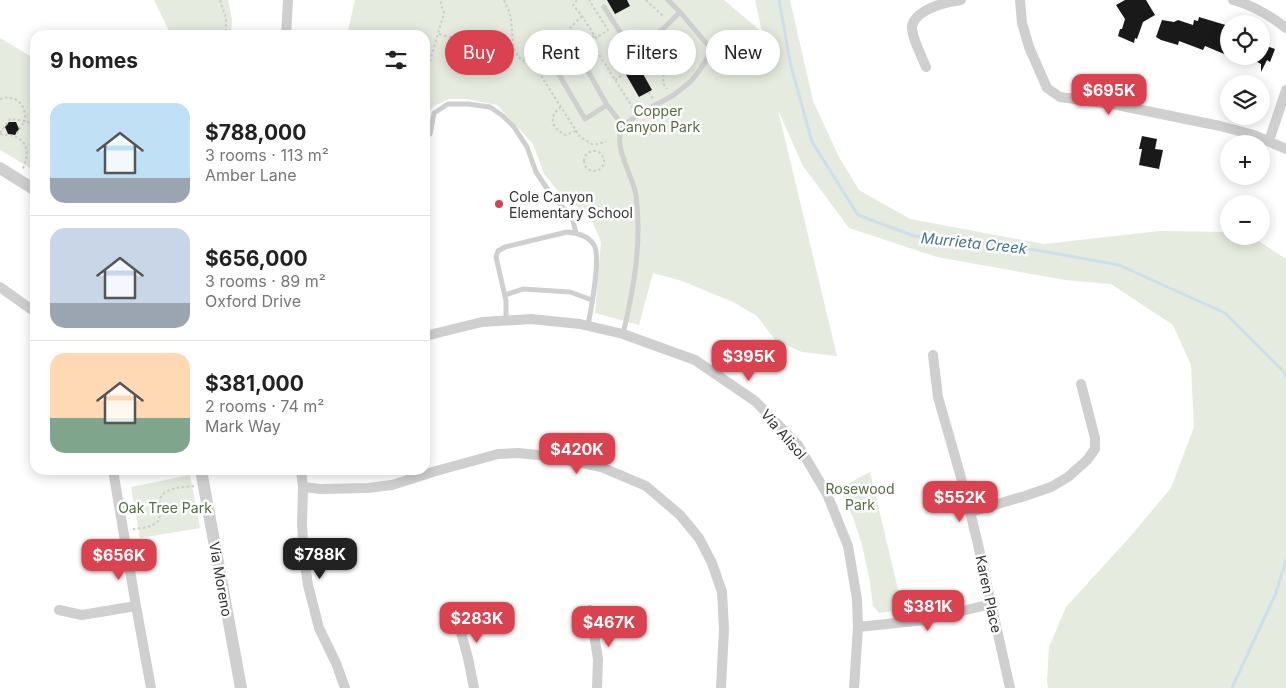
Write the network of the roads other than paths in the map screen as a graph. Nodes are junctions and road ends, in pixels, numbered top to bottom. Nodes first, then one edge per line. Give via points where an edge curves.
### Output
1 (288, 0) edge
2 (668, 0) edge
3 (961, 0) edge
4 (1020, 0) edge
5 (1234, 0) edge
6 (604, 7) dead end
7 (680, 12) junction
8 (1286, 28) edge
9 (286, 30) edge
10 (706, 43) edge
11 (706, 60) edge
12 (926, 67) dead end
13 (1286, 90) edge
14 (607, 105) junction
15 (624, 127) junction
16 (430, 134) dead end
17 (1254, 135) edge
18 (1270, 135) edge
19 (1270, 142) edge
20 (1286, 149) edge
21 (0, 168) edge
22 (30, 187) edge
23 (576, 233) junction
24 (0, 287) edge
25 (505, 295) junction
26 (592, 300) junction
27 (30, 308) edge
28 (506, 321) junction
29 (588, 326) junction
30 (623, 334) junction
31 (430, 335) edge
32 (934, 355) dead end
33 (1081, 384) dead end
34 (430, 472) edge
35 (114, 475) edge
36 (202, 475) edge
37 (302, 475) edge
38 (421, 475) edge
39 (303, 487) junction
40 (970, 512) junction
41 (991, 604) junction
42 (136, 606) junction
43 (454, 607) dead end
44 (59, 610) dead end
45 (590, 610) dead end
46 (858, 627) junction
47 (151, 688) edge
48 (241, 688) edge
49 (345, 688) edge
50 (474, 688) edge
51 (597, 688) edge
52 (721, 688) edge
53 (854, 688) edge
54 (1010, 688) edge

1 - 9 street
2 - 7 lane
3 - 12 street via 926,10 916,17 912,28
4 - 17 street via 1029,47 1047,88 1060,97 1116,105
5 - 8 street
6 - 7 lane via 629,46 636,48
7 - 10 lane
11 - 15 lane via 690,81 674,94 630,120
13 - 18 street
14 - 14 lane via 575,48 551,61 585,119
14 - 15 lane
15 - 30 lane via 619,143 636,193 639,225 633,292
16 - 23 lane via 434,113 448,104 490,107 514,127 527,147 536,172 572,217
19 - 20 street
21 - 22 street
23 - 25 lane via 567,232 498,251 496,258
23 - 26 lane via 594,245 596,270
24 - 27 street
25 - 26 lane via 523,289 570,292
25 - 28 lane
26 - 29 lane
28 - 29 street, Via Alisol via 531,319
28 - 31 street, Via Alisol via 482,322
29 - 30 street, Via Alisol
30 - 46 street, Via Alisol via 695,360 755,401 798,445 827,494 848,546
32 - 40 street, Karen Place via 938,397
33 - 40 street via 1095,438 1095,449 1088,460 1051,487
34 - 52 street via 498,454 518,453 549,456 601,468 646,486 680,515 712,564 722,592
35 - 42 street
36 - 48 street, Via Moreno
37 - 39 street
38 - 39 street via 392,485 368,488
39 - 49 street via 302,525 308,585 319,628
40 - 41 street, Karen Place
41 - 46 street via 925,620
41 - 54 street, Karen Place
42 - 44 street via 82,615
42 - 47 street
43 - 50 street
45 - 51 street via 598,659
46 - 53 street, Via Alisol

